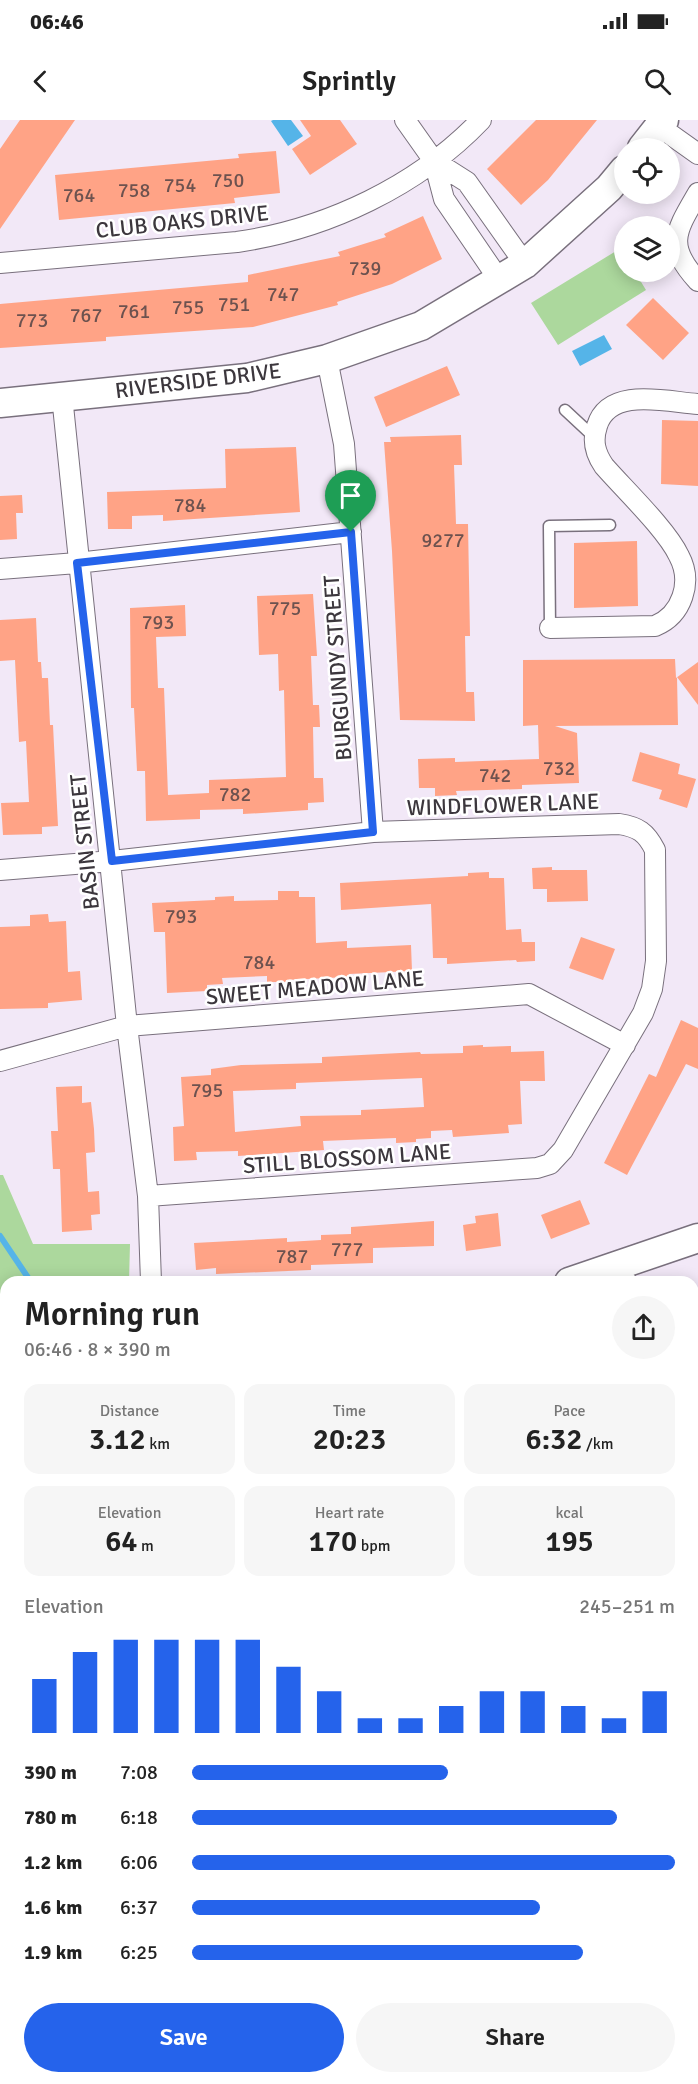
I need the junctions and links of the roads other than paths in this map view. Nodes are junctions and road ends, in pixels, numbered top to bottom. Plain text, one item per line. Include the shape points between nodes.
1 (405, 120) edge
2 (481, 120) edge
3 (655, 132) edge
4 (698, 154) edge
5 (434, 161) junction
6 (614, 182) edge
7 (698, 193) edge
8 (0, 263) edge
9 (525, 264) junction
10 (500, 281) junction
11 (698, 281) edge
12 (327, 359) junction
13 (62, 396) junction
14 (0, 403) edge
15 (698, 404) edge
16 (565, 410) dead end
17 (594, 437) junction
18 (610, 525) dead end
19 (351, 532) junction
20 (77, 563) junction
21 (0, 569) edge
22 (550, 628) joint
23 (373, 832) junction
24 (112, 861) junction
25 (0, 870) edge
26 (127, 1026) junction
27 (625, 1045) junction
28 (0, 1061) edge
29 (550, 1164) joint
30 (148, 1196) junction
31 (698, 1238) edge
32 (151, 1276) edge
33 (619, 1276) edge

1 - 5 street
2 - 5 street, CLUB OAKS DRIVE
3 - 4 street
5 - 8 street, CLUB OAKS DRIVE via 369,200 267,238
5 - 9 street via 467,182
5 - 10 street via 444,199
6 - 9 street, RIVERSIDE DRIVE
7 - 11 street via 676,237 681,261
9 - 10 street, RIVERSIDE DRIVE
10 - 12 street, RIVERSIDE DRIVE via 421,326
12 - 13 street, RIVERSIDE DRIVE via 247,378
12 - 19 street, BURGUNDY STREET via 344,444
13 - 14 street, RIVERSIDE DRIVE
13 - 20 street, BASIN STREET
15 - 17 street via 630,400 617,403 606,410
16 - 17 lane
17 - 22 street via 604,466 680,557 682,601 671,617 655,626
18 - 22 lane via 549,526
19 - 20 street
19 - 23 street, BURGUNDY STREET
20 - 21 street
20 - 24 street, BASIN STREET
23 - 24 street, WINDFLOWER LANE
23 - 27 street, WINDFLOWER LANE via 618,824 636,827 648,836 657,866 656,961 652,989
24 - 25 street, WINDFLOWER LANE
24 - 26 street, BASIN STREET
26 - 27 street, SWEET MEADOW LANE via 529,994
26 - 28 street, SWEET MEADOW LANE
26 - 30 street, BASIN STREET
27 - 29 street, WINDFLOWER LANE via 563,1150
29 - 30 street, STILL BLOSSOM LANE
30 - 32 street, BASIN STREET
31 - 33 street

